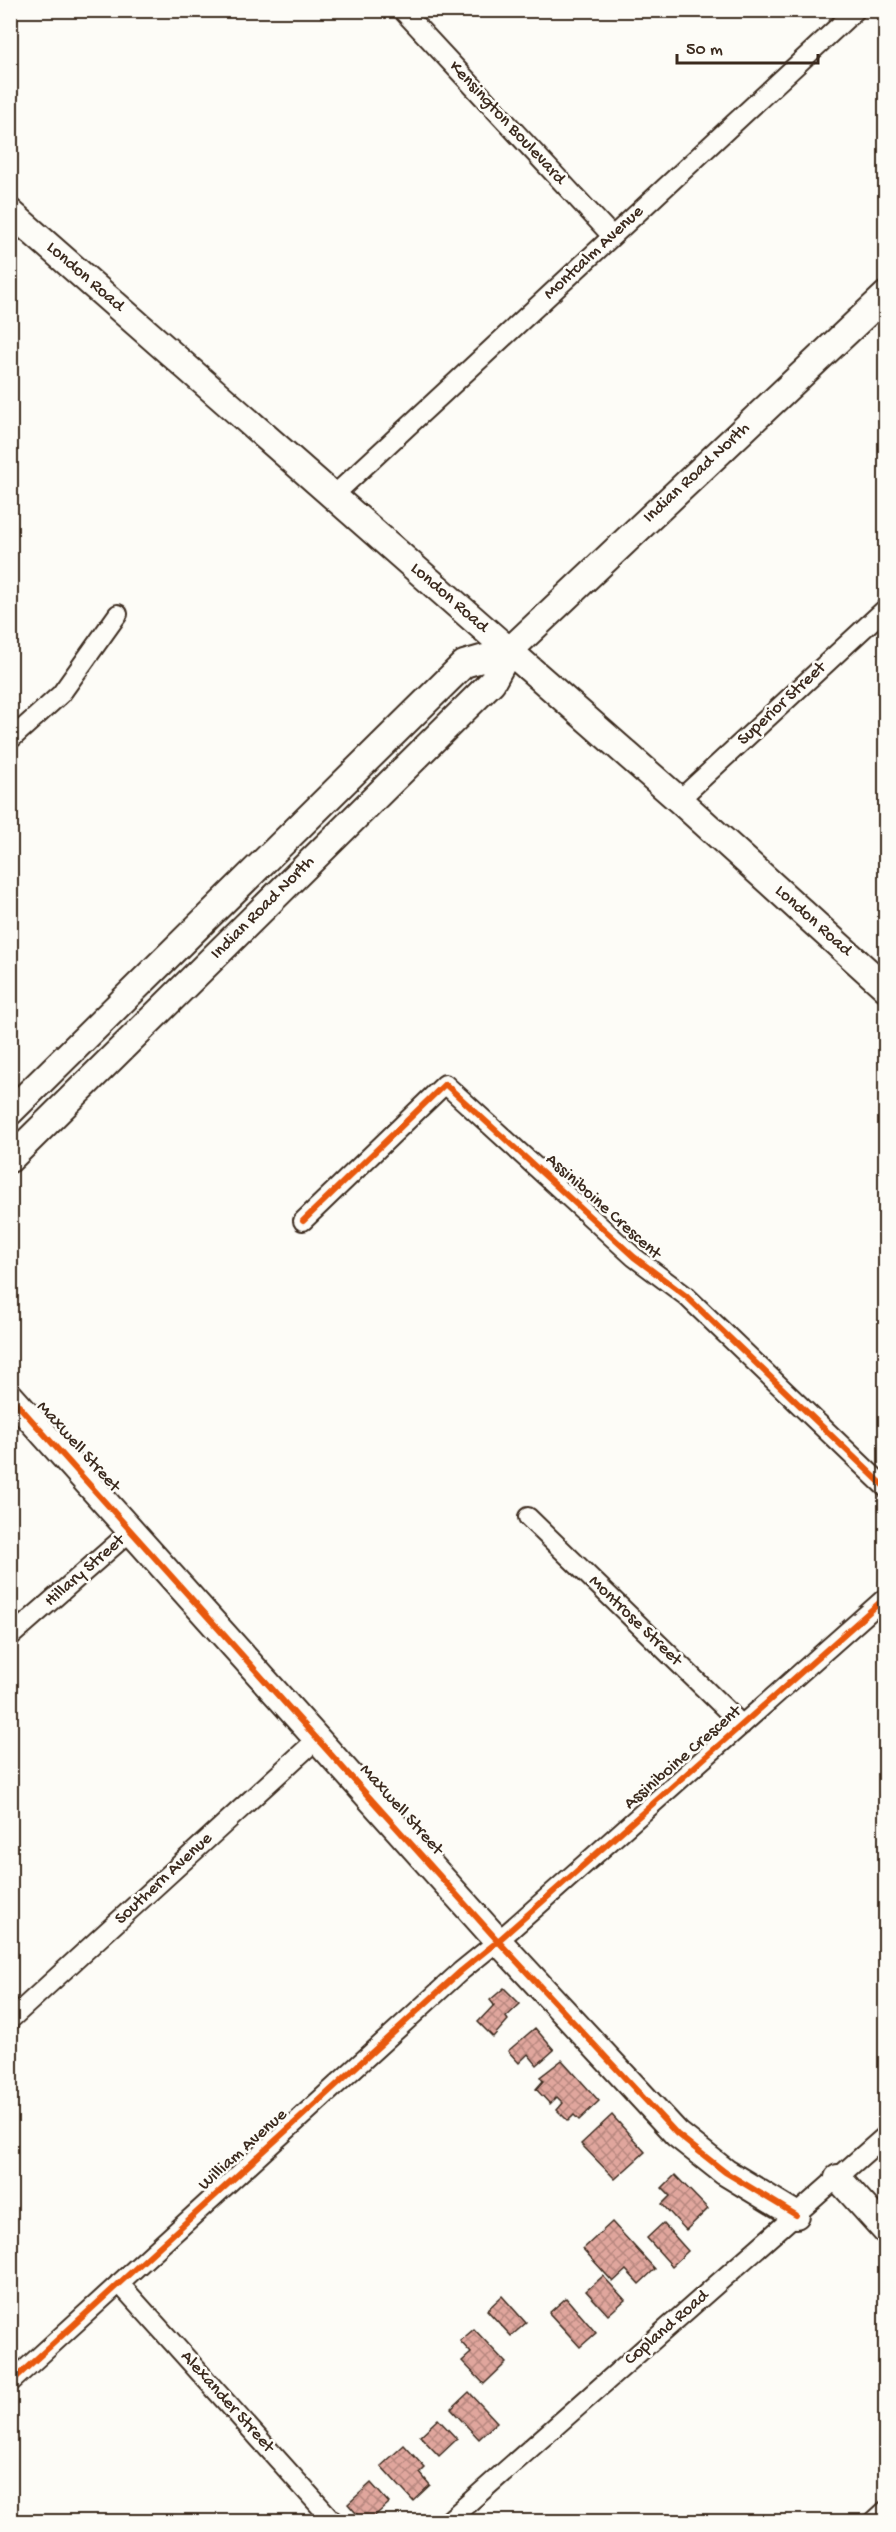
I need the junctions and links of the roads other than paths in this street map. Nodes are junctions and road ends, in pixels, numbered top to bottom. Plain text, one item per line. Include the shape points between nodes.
1 (856, 10) edge
2 (411, 13) edge
3 (10, 212) edge
4 (612, 236) junction
5 (885, 296) edge
6 (333, 496) junction
7 (885, 608) edge
8 (118, 614) dead end
9 (509, 651) junction
10 (10, 740) edge
11 (679, 800) junction
12 (885, 988) edge
13 (10, 1112) edge
14 (10, 1159) edge
15 (303, 1221) dead end
16 (10, 1396) edge
17 (885, 1488) edge
18 (528, 1517) dead end
19 (132, 1530) junction
20 (885, 1597) edge
21 (10, 1637) edge
22 (742, 1725) junction
23 (317, 1738) junction
24 (498, 1941) junction
25 (10, 2020) edge
26 (885, 2134) edge
27 (838, 2178) junction
28 (796, 2215) junction
29 (885, 2231) edge
30 (119, 2283) junction
31 (10, 2383) edge
32 (885, 2510) edge
33 (334, 2522) edge
34 (447, 2522) edge
35 (873, 2522) edge

1 - 4 street, Montcalm Avenue
2 - 4 street, Kensington Boulevard
3 - 6 main road, London Road
4 - 6 street, Montcalm Avenue
5 - 9 main road, Indian Road North
6 - 9 main road, London Road
7 - 11 street, Superior Street
8 - 10 street via 61,694
9 - 11 main road, London Road
9 - 13 main road, Indian Road North via 464,664
9 - 14 main road, Indian Road North via 492,682
11 - 12 main road, London Road
15 - 17 street, Assiniboine Crescent via 445,1084 634,1257 686,1296
16 - 19 main road, Maxwell Street
18 - 22 street, Montrose Street
19 - 21 street, Hillary Street
19 - 23 main road, Maxwell Street
20 - 22 street, Assiniboine Crescent
22 - 24 street, Assiniboine Crescent
23 - 24 main road, Maxwell Street
23 - 25 street, Southern Avenue
24 - 28 main road, Maxwell Street via 677,2134 725,2172
24 - 30 street, William Avenue
26 - 27 street, Copland Road
27 - 28 street, Copland Road
27 - 29 main road
28 - 34 street, Copland Road
30 - 31 street, William Avenue
30 - 33 street, Alexander Street
32 - 35 street

